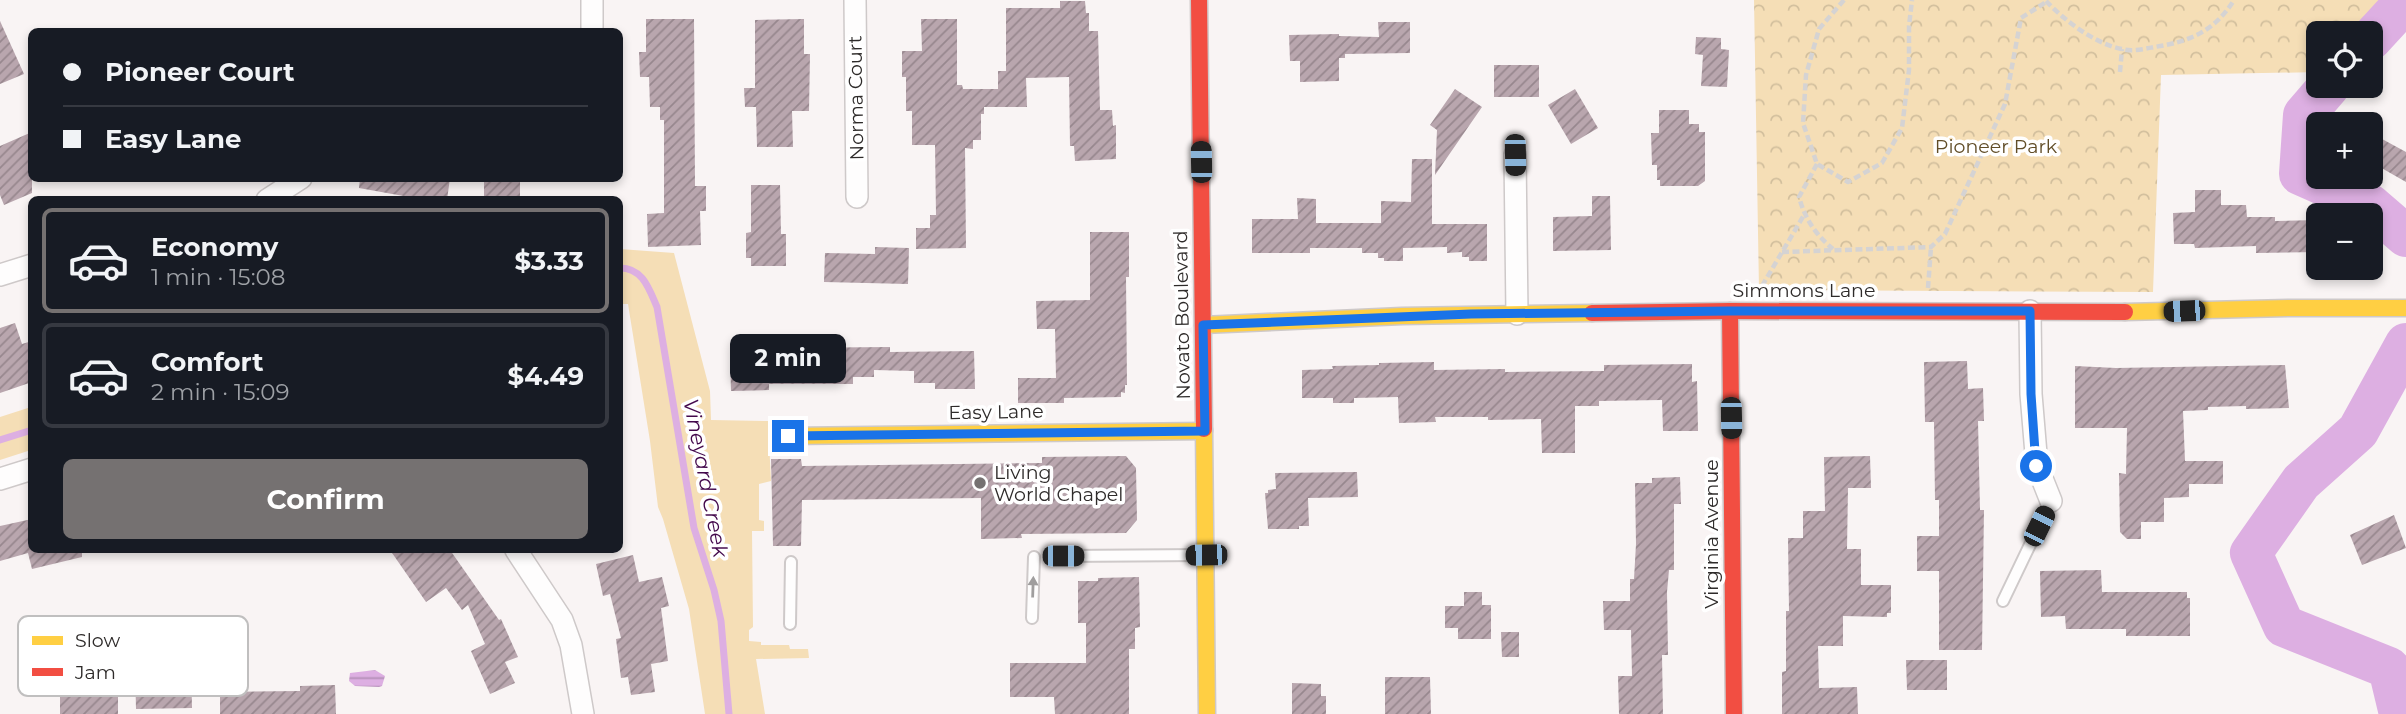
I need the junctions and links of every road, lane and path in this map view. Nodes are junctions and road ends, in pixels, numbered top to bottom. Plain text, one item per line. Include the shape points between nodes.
1 (592, 0) edge
2 (855, 0) edge
3 (1199, 0) edge
4 (1844, 0) edge
5 (1912, 0) edge
6 (2234, 0) edge
7 (2046, 1) edge
8 (592, 28) edge
9 (2122, 49) junction
10 (2120, 72) dead end
11 (1515, 155) dead end
12 (1817, 164) junction
13 (295, 182) edge
14 (273, 196) edge
15 (857, 197) dead end
16 (1804, 215) junction
17 (1931, 247) junction
18 (1834, 250) junction
19 (1782, 252) junction
20 (28, 266) edge
21 (0, 275) edge
22 (1762, 286) dead end
23 (2406, 308) edge
24 (1730, 311) junction
25 (1926, 311) junction
26 (2030, 311) junction
27 (1517, 314) junction
28 (1203, 325) junction
29 (1205, 431) junction
30 (788, 436) dead end
31 (28, 470) edge
32 (0, 479) edge
33 (2051, 501) joint
34 (518, 553) edge
35 (1206, 555) junction
36 (1063, 556) dead end
37 (1034, 557) dead end
38 (791, 562) dead end
39 (2003, 601) dead end
40 (1032, 618) dead end
41 (790, 624) dead end
42 (583, 714) edge
43 (1207, 714) edge
44 (1734, 714) edge

1 - 8 street
2 - 15 street, Norma Court
3 - 28 street, Novato Boulevard
4 - 12 path via 1819,29 1806,75 1803,124
5 - 12 path via 1902,128 1882,163 1848,182
6 - 9 path via 2208,31 2187,41
7 - 9 path via 2076,29
7 - 17 path via 2021,18 2005,104 1945,234
9 - 10 path
11 - 27 street
12 - 16 path via 1799,197
13 - 14 street
16 - 18 path
16 - 19 path
17 - 18 path
17 - 25 path
18 - 19 path
19 - 22 path
20 - 21 street
23 - 26 street, Simmons Lane
24 - 25 street, Simmons Lane
24 - 27 street, Simmons Lane
24 - 44 street, Virginia Avenue
25 - 26 street, Simmons Lane
26 - 33 street via 2036,466
27 - 28 street, Simmons Lane
28 - 29 street, Novato Boulevard
29 - 30 street, Easy Lane
29 - 35 street, Novato Boulevard
31 - 32 street
33 - 39 lane
34 - 42 street via 562,620
35 - 36 lane
35 - 43 street, Novato Boulevard
40 -> 37 lane
38 - 41 lane

